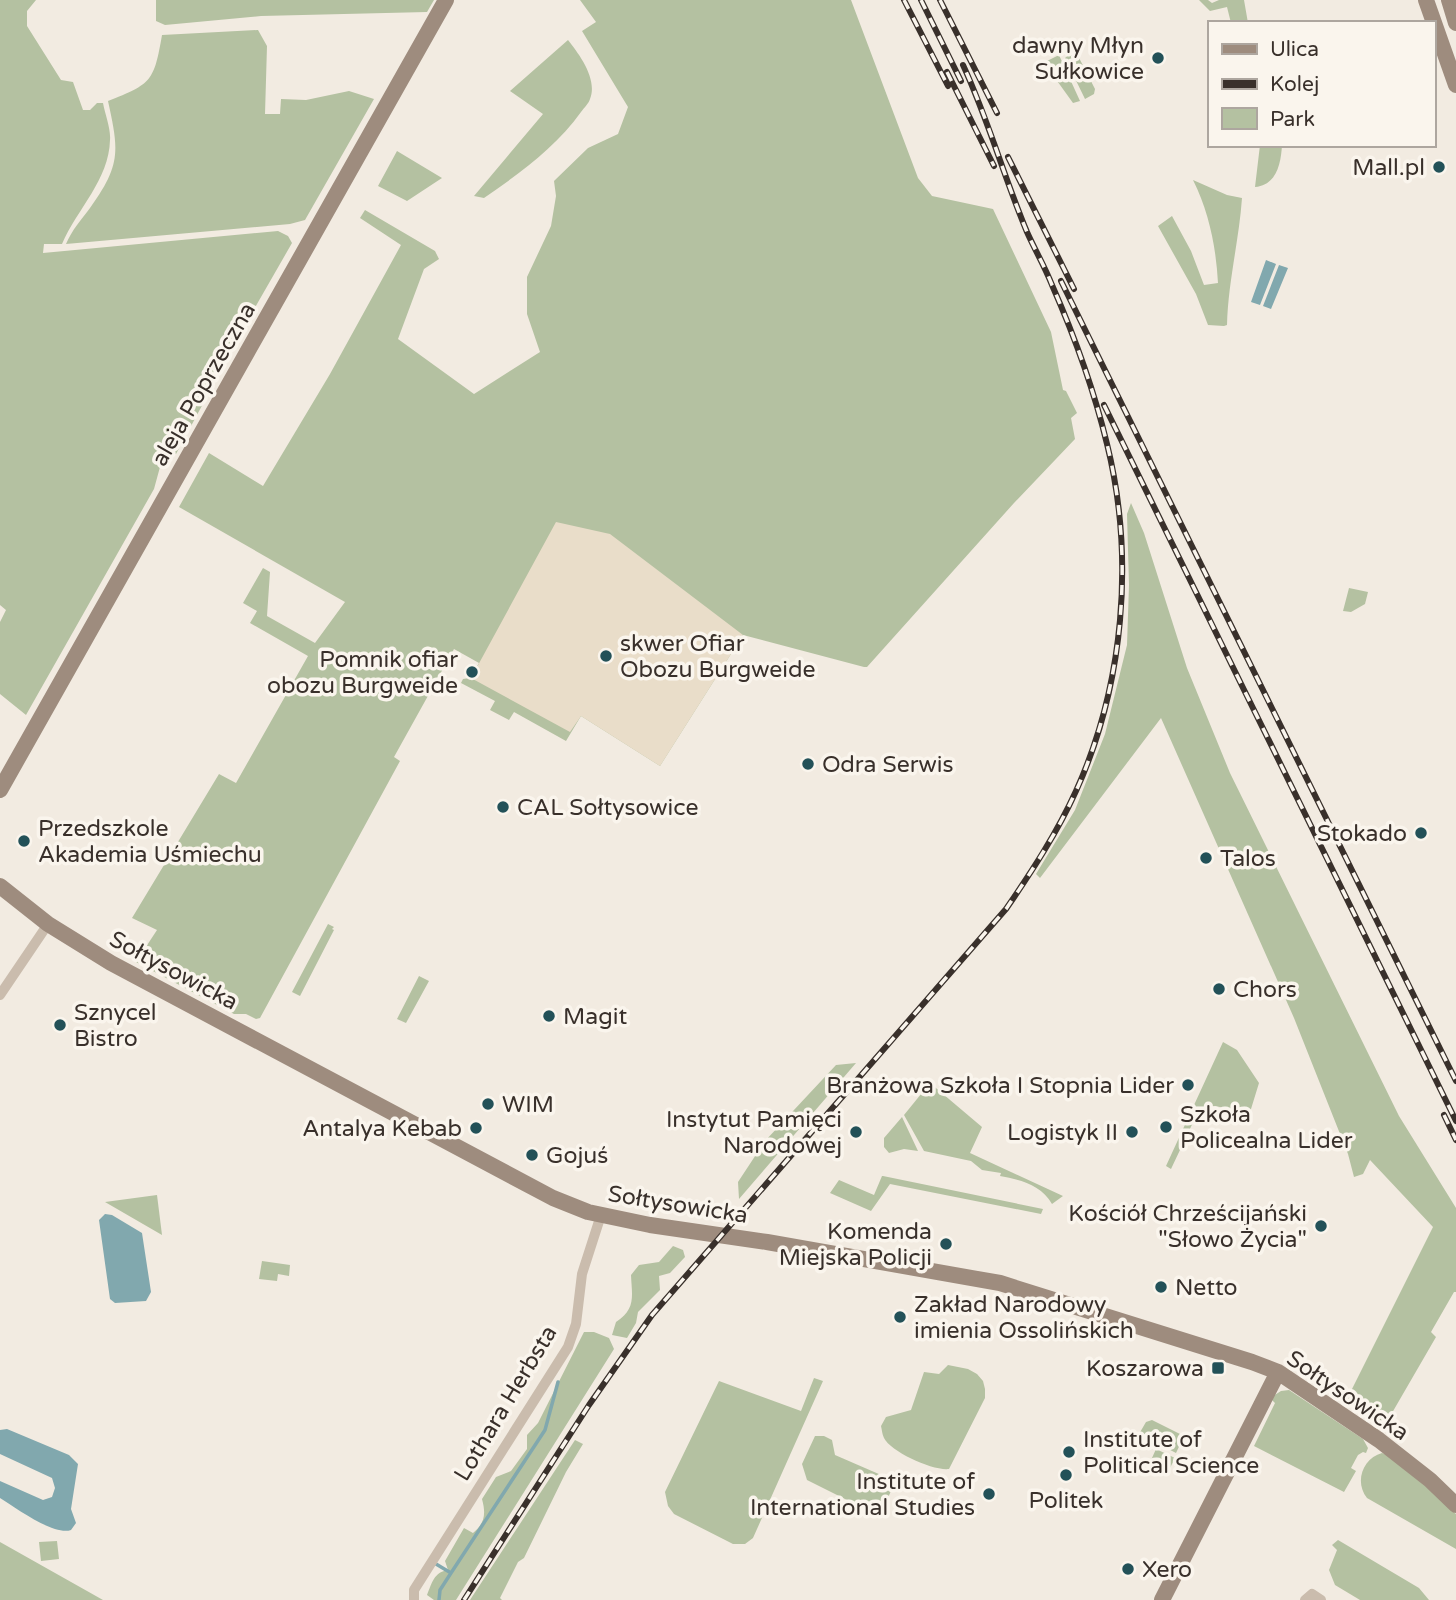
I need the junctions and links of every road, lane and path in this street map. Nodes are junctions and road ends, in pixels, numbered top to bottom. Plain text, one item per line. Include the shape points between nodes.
1 (446, 0) edge
2 (1426, 0) edge
3 (1449, 0) edge
4 (1433, 21) edge
5 (1456, 23) edge
6 (1435, 26) edge
7 (1456, 85) edge
8 (0, 790) edge
9 (0, 886) edge
10 (48, 924) junction
11 (0, 995) edge
12 (601, 1215) junction
13 (1278, 1372) junction
14 (1456, 1505) edge
15 (414, 1600) edge
16 (1162, 1600) edge
17 (1305, 1600) edge
18 (1321, 1600) edge

1 - 8 street, aleja Poprzeczna
2 - 4 street
3 - 5 street
6 - 7 street
9 - 10 street, Sołtysowicka
10 - 11 street
10 - 12 street, Sołtysowicka via 111,963 553,1198
12 - 13 street, Sołtysowicka via 1000,1283
12 - 15 street, Lothara Herbsta via 582,1274 576,1324 568,1347 445,1538 414,1590
13 - 14 street, Sołtysowicka via 1379,1440
13 - 16 street
17 - 18 street via 1312,1594

